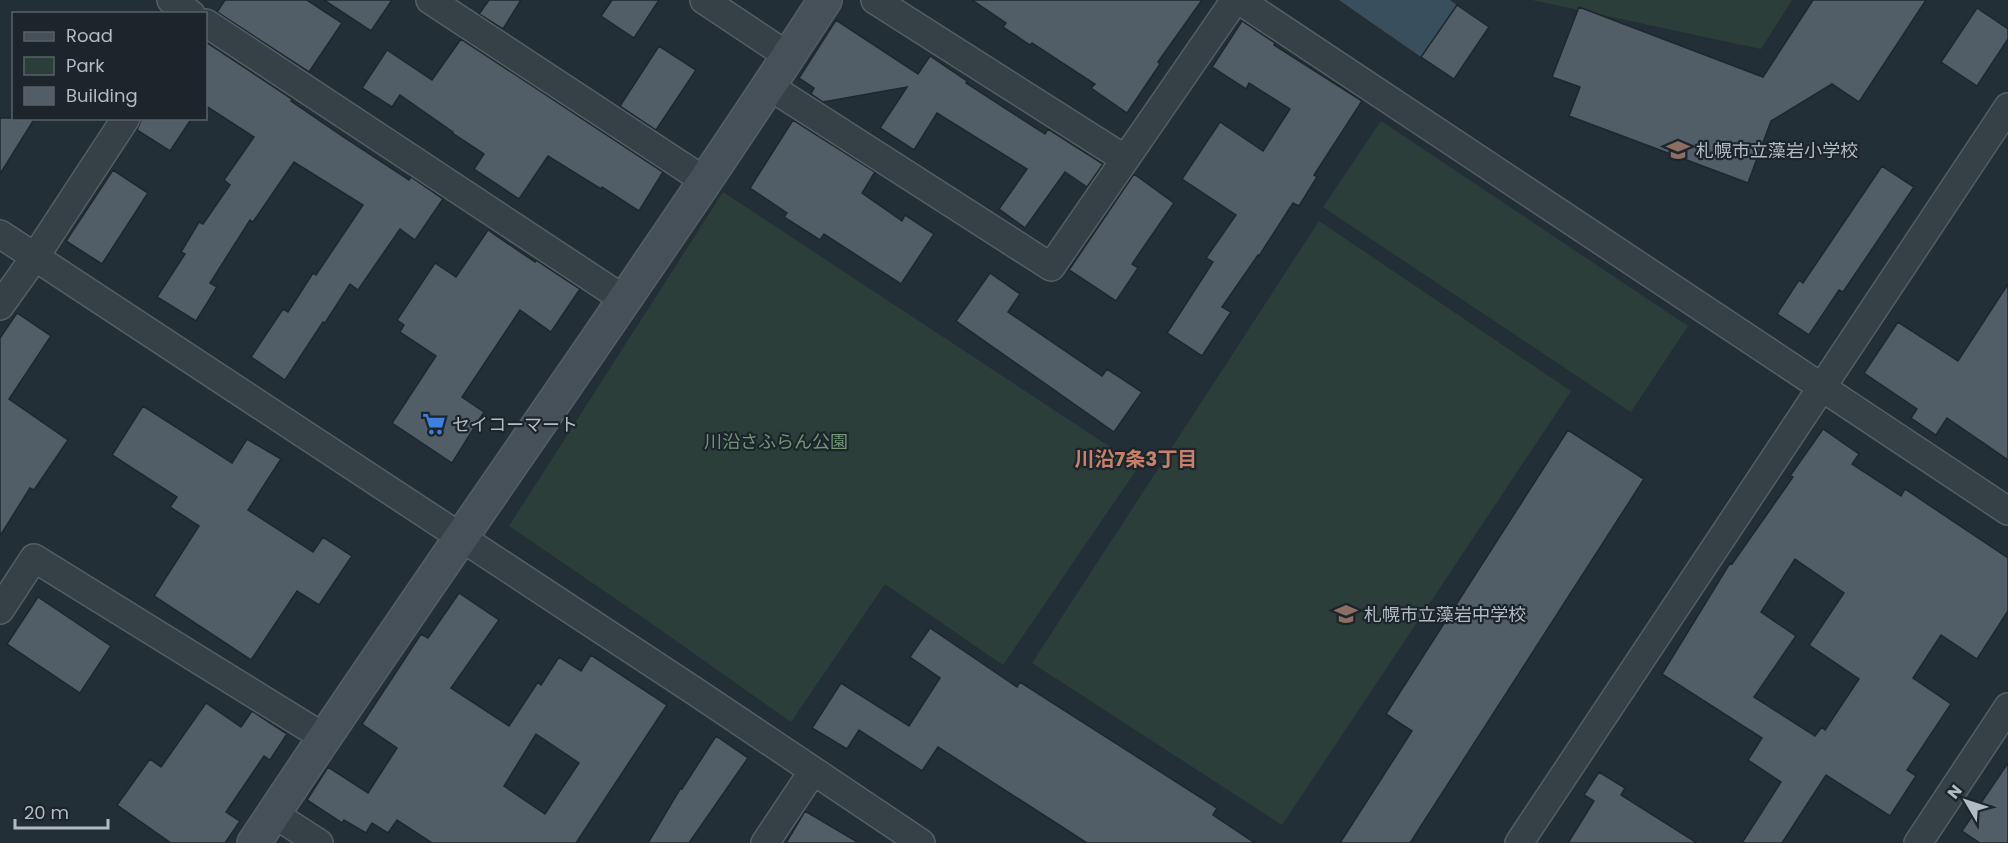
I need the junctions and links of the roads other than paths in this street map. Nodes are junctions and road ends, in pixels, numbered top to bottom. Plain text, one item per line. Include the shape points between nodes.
1 (171, 0) edge
2 (204, 0) edge
3 (430, 0) edge
4 (704, 0) edge
5 (825, 0) edge
6 (875, 0) edge
7 (1237, 0) edge
8 (190, 12) edge
9 (195, 12) edge
10 (207, 24) edge
11 (789, 56) junction
12 (769, 86) junction
13 (2008, 107) edge
14 (125, 120) edge
15 (1125, 159) junction
16 (705, 181) junction
17 (0, 234) edge
18 (35, 257) junction
19 (625, 300) junction
20 (0, 306) edge
21 (1822, 387) junction
22 (2008, 511) edge
23 (461, 539) junction
24 (0, 610) edge
25 (2008, 707) edge
26 (325, 738) junction
27 (813, 771) junction
28 (274, 814) junction
29 (1522, 842) edge
30 (254, 843) edge
31 (319, 843) edge
32 (765, 843) edge
33 (921, 843) edge
34 (1918, 843) edge

1 - 8 street
2 - 9 street
3 - 16 street
4 - 11 street
5 - 11 street
6 - 15 street
7 - 15 street
7 - 21 street
10 - 19 street
11 - 12 street
12 - 15 street via 1051,267
12 - 16 street
13 - 21 street
14 - 18 street
16 - 19 street
17 - 18 street
18 - 20 street
18 - 23 street
19 - 23 street
21 - 22 street
21 - 29 street
23 - 26 street
23 - 27 street
24 - 26 street via 33,558
25 - 34 street
26 - 28 street
27 - 32 street
27 - 33 street
28 - 30 street
28 - 31 street

